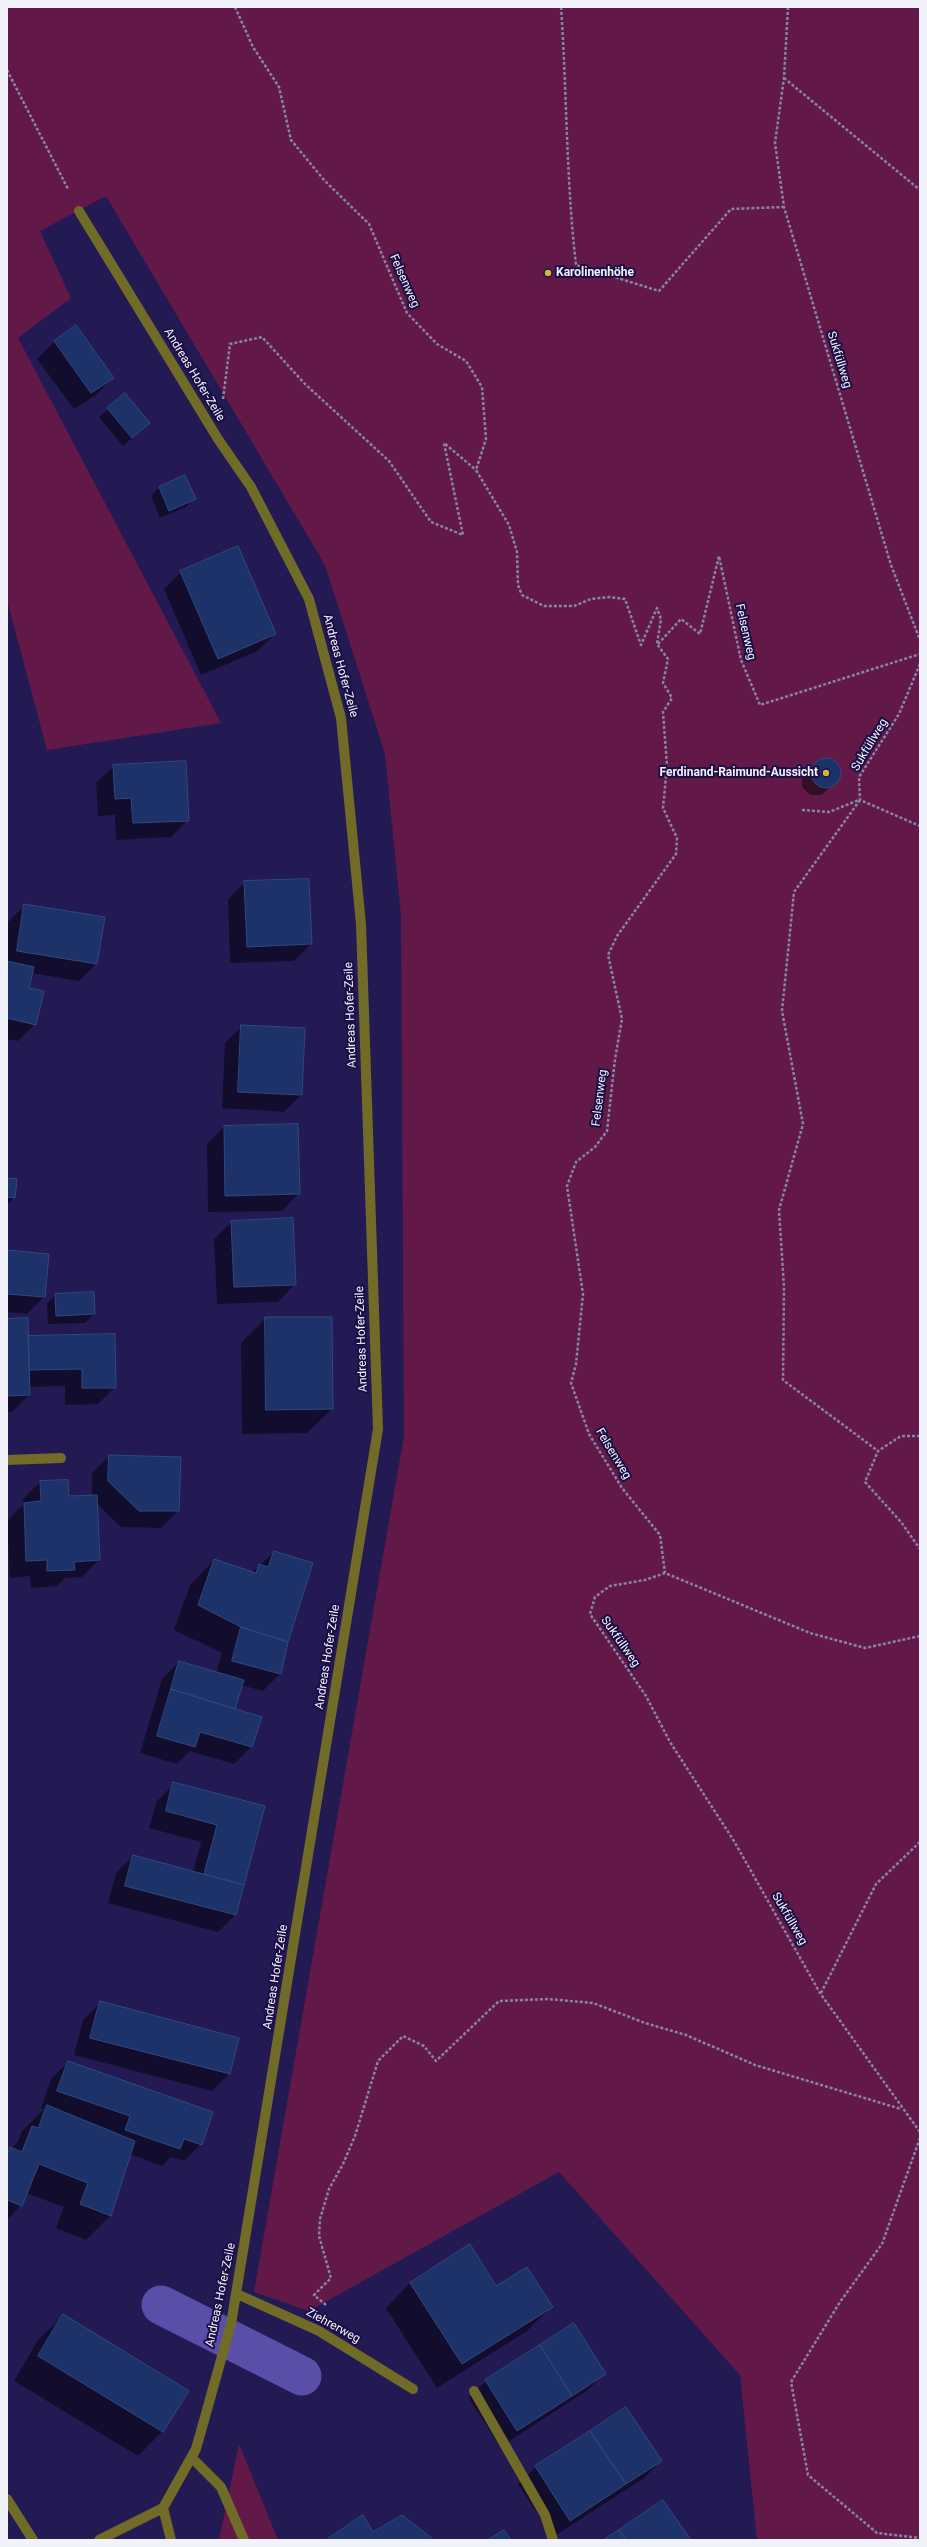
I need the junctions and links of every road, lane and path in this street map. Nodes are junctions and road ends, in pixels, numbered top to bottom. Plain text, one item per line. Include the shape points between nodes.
1 (235, 7) edge
2 (561, 7) edge
3 (788, 7) edge
4 (7, 70) edge
5 (784, 78) junction
6 (920, 190) edge
7 (784, 207) junction
8 (79, 211) joint
9 (218, 439) junction
10 (476, 470) junction
11 (920, 640) edge
12 (657, 644) junction
13 (920, 654) edge
14 (920, 664) edge
15 (860, 800) junction
16 (802, 810) dead end
17 (920, 826) edge
18 (920, 1436) edge
19 (878, 1451) junction
20 (61, 1458) dead end
21 (7, 1460) edge
22 (920, 1549) edge
23 (665, 1573) junction
24 (920, 1636) edge
25 (920, 1842) edge
26 (820, 1993) junction
27 (902, 2109) junction
28 (920, 2132) edge
29 (920, 2138) edge
30 (237, 2294) junction
31 (329, 2308) dead end
32 (413, 2389) dead end
33 (474, 2391) dead end
34 (192, 2458) junction
35 (7, 2499) edge
36 (163, 2508) junction
37 (920, 2538) edge
38 (33, 2540) edge
39 (99, 2540) edge
40 (171, 2540) edge
41 (244, 2540) edge
42 (554, 2540) edge

1 - 10 path, Felsenweg via 253,47 279,87 291,140 324,180 369,224 407,313 437,344 466,361 482,387 486,439
2 - 7 path via 567,92 569,205 576,265 659,291 731,208
3 - 5 path, Sukfüllweg
4 - 8 path
5 - 6 path
5 - 7 path, Sukfüllweg via 776,143
7 - 11 path, Sukfüllweg via 891,565
8 - 9 street, Andreas Hofer-Zeile
9 - 10 path via 230,344 262,337 305,384 389,461 431,522 464,535 444,443
9 - 30 street, Andreas Hofer-Zeile via 251,487 309,599 341,718 361,924 378,1429
10 - 12 path via 509,525 517,552 518,585 522,595 544,606 574,606 591,599 609,597 625,599 640,645 657,608 661,619
12 - 13 path, Felsenweg via 681,619 700,634 719,556 741,660 760,705
12 - 23 path, Felsenweg via 668,659 663,683 672,698 663,712 667,766 663,808 677,838 676,854 617,936 608,955 622,1019 614,1059 607,1130 595,1146 576,1162 568,1186 583,1294 576,1364 571,1383 589,1434 622,1488 660,1535
14 - 15 path, Sukfüllweg via 899,714 859,777
15 - 16 path via 829,812
15 - 17 path
15 - 19 path via 794,892 782,1011 803,1124 779,1210 784,1287 783,1380
18 - 19 path via 901,1436
19 - 22 path via 865,1482 901,1522
20 - 21 street
23 - 24 path via 810,1633 865,1648
23 - 26 path, Sukfüllweg via 645,1580 610,1586 595,1597 590,1614 646,1696 670,1742 734,1841
25 - 26 path via 876,1884
26 - 27 path
27 - 28 path
27 - 31 path via 755,2065 686,2035 594,2003 548,1999 499,2001 436,2061 424,2046 403,2036 378,2061 354,2136 329,2189 320,2218 319,2236 331,2278 314,2295
29 - 37 path via 882,2244 840,2302 791,2382 808,2475 877,2534
30 - 32 street, Ziehrerweg via 320,2331
30 - 34 street, Andreas Hofer-Zeile
33 - 42 street via 545,2515
34 - 36 street, Andreas Hofer-Zeile
34 - 41 street via 221,2487
35 - 38 street
36 - 39 street
36 - 40 street

